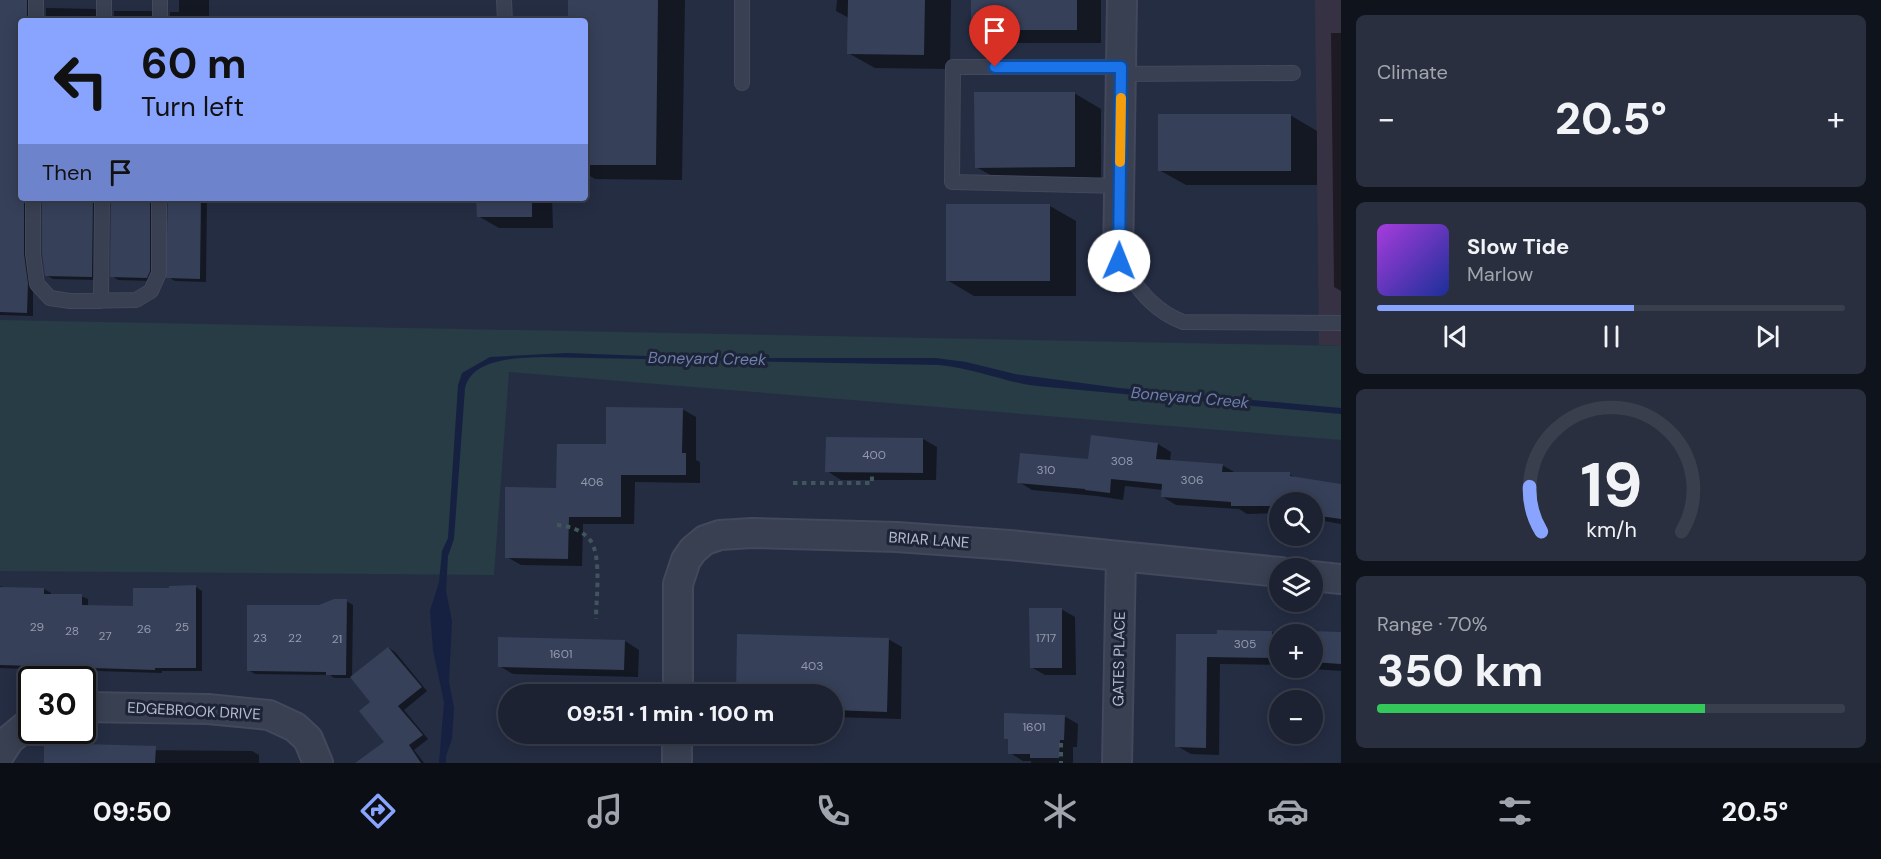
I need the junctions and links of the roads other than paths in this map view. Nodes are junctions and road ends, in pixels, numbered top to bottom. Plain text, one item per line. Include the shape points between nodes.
1 (36, 0) edge
2 (104, 0) edge
3 (160, 0) edge
4 (504, 0) edge
5 (742, 0) edge
6 (1122, 0) edge
7 (36, 18) edge
8 (104, 18) edge
9 (160, 18) edge
10 (505, 18) edge
11 (1121, 71) junction
12 (1293, 73) dead end
13 (742, 83) dead end
14 (1119, 186) junction
15 (33, 201) edge
16 (102, 201) edge
17 (159, 201) edge
18 (1119, 261) joint
19 (101, 301) junction
20 (1341, 323) edge
21 (1121, 556) junction
22 (1269, 572) edge
23 (1323, 577) edge
24 (1341, 579) edge
25 (678, 684) edge
26 (96, 707) edge
27 (18, 733) edge
28 (677, 744) edge
29 (0, 754) edge
30 (318, 763) edge
31 (677, 763) edge
32 (1117, 763) edge

1 - 7 lane
2 - 8 lane
3 - 9 lane
4 - 10 lane
5 - 13 lane
6 - 11 street
11 - 12 lane
11 - 14 street
11 - 14 lane via 953,67 952,182
14 - 18 street
15 - 19 lane via 37,284 50,298
16 - 19 lane
17 - 19 lane via 159,273 151,291 136,300
18 - 20 lane via 1144,296 1166,316 1183,321
21 - 22 street, BRIAR LANE
21 - 25 street, BRIAR LANE via 897,537 720,535 699,544 686,560 678,584
21 - 32 street, GATES PLACE
23 - 24 street
26 - 30 street, EDGEBROOK DRIVE via 208,709 269,715 308,739
27 - 29 street
28 - 31 street

